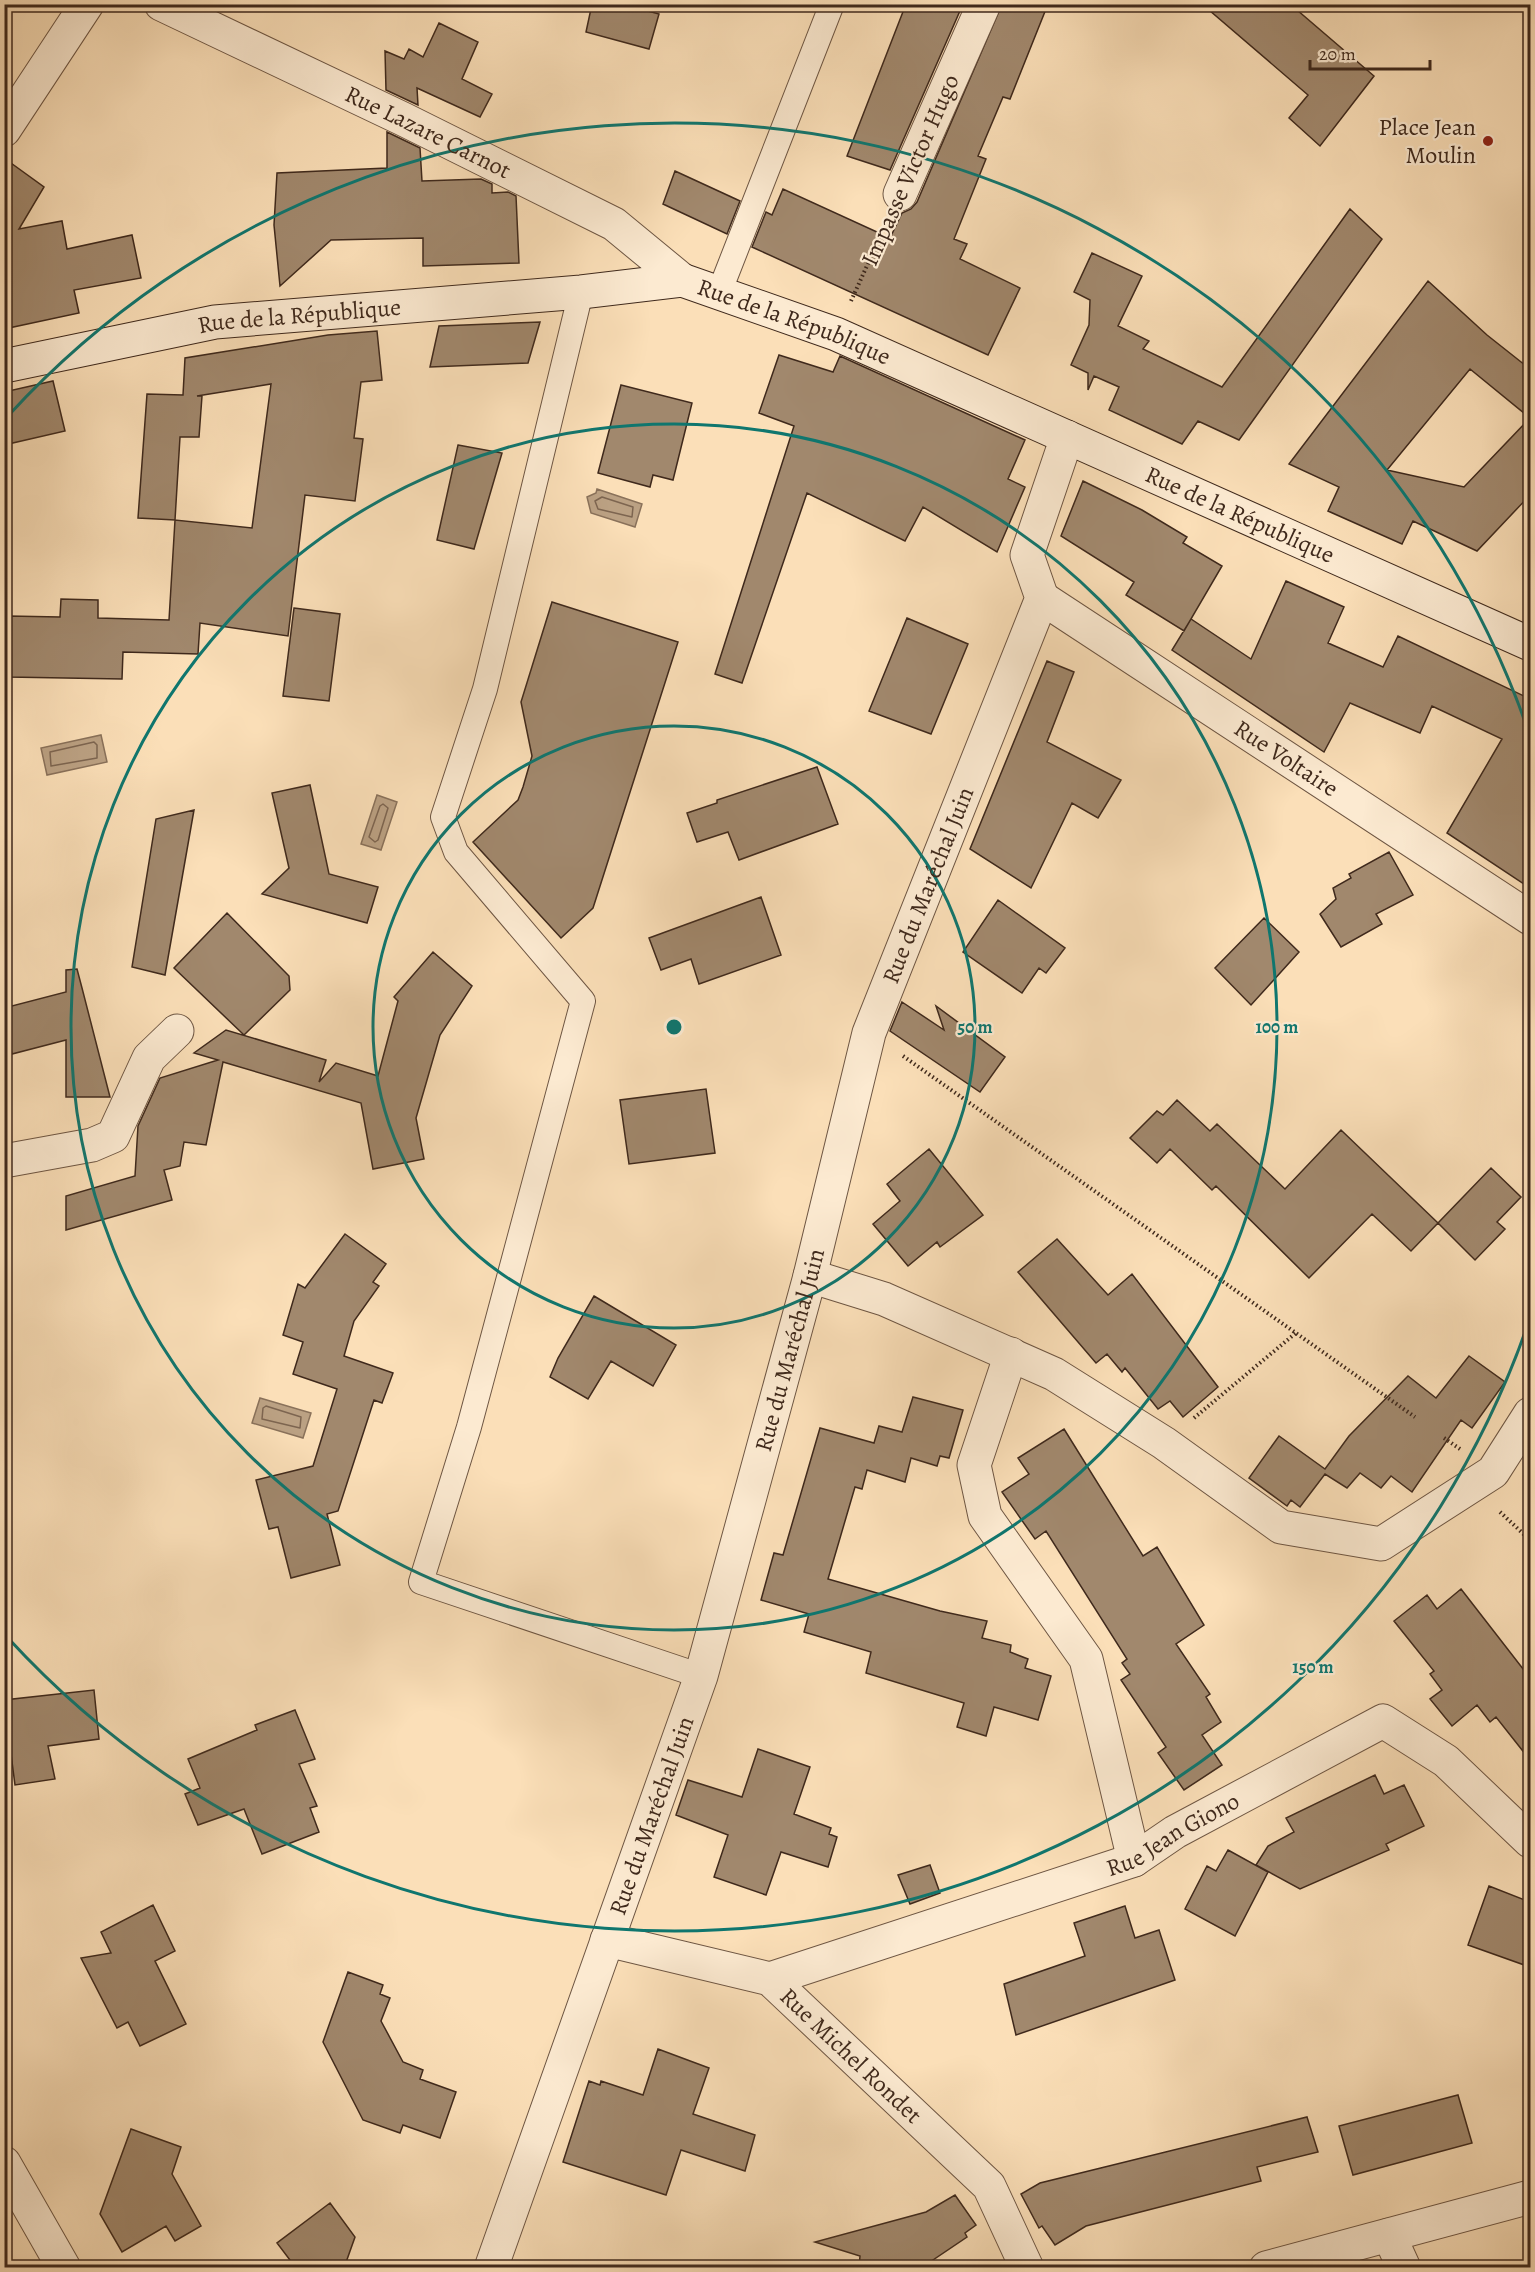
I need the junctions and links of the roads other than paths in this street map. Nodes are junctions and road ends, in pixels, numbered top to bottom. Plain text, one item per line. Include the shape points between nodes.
1 (87, 4) edge
2 (161, 4) edge
3 (832, 4) edge
4 (984, 4) edge
5 (4, 130) edge
6 (900, 194) road end
7 (682, 280) junction
8 (582, 292) junction
9 (719, 293) junction
10 (4, 366) edge
11 (1067, 437) junction
12 (1042, 598) junction
13 (1530, 644) edge
14 (1530, 918) edge
15 (177, 1031) dead end
16 (4, 1161) edge
17 (810, 1275) junction
18 (1011, 1354) junction
19 (1530, 1414) edge
20 (701, 1676) junction
21 (1530, 1841) edge
22 (1134, 1860) junction
23 (607, 1940) junction
24 (770, 1979) junction
25 (4, 2163) edge
26 (1530, 2197) edge
27 (1389, 2235) junction
28 (64, 2268) edge
29 (491, 2268) edge
30 (1027, 2268) edge
31 (1266, 2268) edge
32 (1404, 2268) edge

1 - 5 street
2 - 7 street, Rue Lazare Carnot via 614,224
3 - 9 lane
4 - 6 street, Impasse Victor Hugo
7 - 8 street, Rue de la République
7 - 9 street, Rue de la République
8 - 10 street, Rue de la République via 215,322
8 - 20 lane via 485,689 443,817 456,852 583,1001 470,1427 421,1582
9 - 11 street, Rue de la République via 836,334
11 - 12 street via 1027,555
11 - 13 street, Rue de la République
12 - 14 street, Rue Voltaire
12 - 17 street, Rue du Maréchal Juin via 869,1033
15 - 16 street via 149,1058 113,1136 92,1145
17 - 18 street via 884,1299
17 - 20 street, Rue du Maréchal Juin
18 - 19 street via 1053,1374 1164,1443 1281,1527 1381,1544 1493,1472
18 - 22 street via 974,1465 985,1516 1086,1659
20 - 23 street, Rue du Maréchal Juin
21 - 22 street, Rue Jean Giono via 1446,1761 1383,1721 1175,1832
22 - 24 street, Rue Jean Giono
23 - 24 street, Rue Michel Rondet
23 - 29 street, Rue du Maréchal Juin
24 - 30 street, Rue Michel Rondet via 988,2186
25 - 28 street
26 - 27 street
27 - 31 street
27 - 32 street

